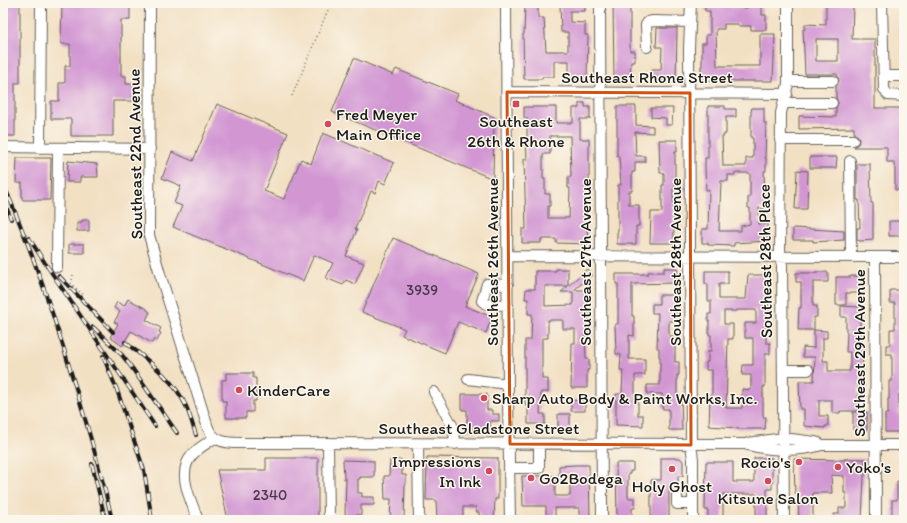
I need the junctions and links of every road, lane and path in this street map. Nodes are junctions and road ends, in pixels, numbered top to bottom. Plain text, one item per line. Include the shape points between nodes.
1 (41, 3) edge
2 (150, 3) edge
3 (331, 3) edge
4 (506, 3) edge
5 (600, 3) edge
6 (691, 3) edge
7 (788, 3) edge
8 (882, 3) edge
9 (690, 22) junction
10 (647, 47) dead end
11 (884, 76) junction
12 (904, 76) edge
13 (788, 81) junction
14 (833, 81) dead end
15 (507, 92) junction
16 (600, 92) junction
17 (690, 93) junction
18 (292, 96) dead end
19 (904, 96) edge
20 (785, 98) junction
21 (832, 103) dead end
22 (780, 140) junction
23 (853, 140) dead end
24 (3, 147) edge
25 (40, 148) junction
26 (58, 148) junction
27 (150, 149) junction
28 (850, 161) dead end
29 (508, 256) junction
30 (601, 257) junction
31 (691, 257) junction
32 (780, 257) junction
33 (851, 257) junction
34 (875, 257) junction
35 (904, 257) edge
36 (57, 267) dead end
37 (73, 276) dead end
38 (508, 285) junction
39 (84, 295) dead end
40 (508, 305) junction
41 (783, 370) junction
42 (808, 370) dead end
43 (468, 379) dead end
44 (508, 384) junction
45 (434, 392) dead end
46 (215, 438) junction
47 (783, 438) junction
48 (328, 443) junction
49 (418, 444) junction
50 (455, 444) junction
51 (510, 444) junction
52 (539, 444) junction
53 (601, 444) junction
54 (744, 444) junction
55 (691, 445) junction
56 (822, 445) junction
57 (875, 445) junction
58 (904, 445) edge
59 (783, 450) junction
60 (510, 468) junction
61 (677, 494) dead end
62 (693, 504) junction
63 (198, 520) edge
64 (329, 520) edge
65 (419, 520) edge
66 (510, 520) edge
67 (602, 520) edge
68 (693, 520) edge
69 (784, 520) edge
70 (876, 520) edge

1 - 25 street
2 - 27 street, Southeast 22nd Avenue
3 - 18 path
4 - 15 street, Southeast 26th Avenue
5 - 16 street, Southeast 27th Avenue
6 - 9 street, Southeast 28th Avenue
7 - 13 street, Southeast 28th Place
8 - 11 street
9 - 10 street via 648,22
9 - 17 street, Southeast 28th Avenue
11 - 12 street
11 - 19 street via 885,93 891,96
13 - 14 street
13 - 20 street, Southeast 28th Place
15 - 16 street, Southeast Rhone Street
15 - 29 street, Southeast 26th Avenue
16 - 17 street, Southeast Rhone Street
16 - 30 street, Southeast 27th Avenue
17 - 20 street, Southeast Rhone Street
17 - 31 street, Southeast 28th Avenue
20 - 21 street, Southeast Rhone Street
20 - 22 street, Southeast 28th Place via 781,113
22 - 23 street
22 - 32 street, Southeast 28th Place
24 - 25 street
25 - 26 street
26 - 27 street
26 - 36 street
27 - 46 street, Southeast 22nd Avenue via 151,243 208,428
28 - 33 street
29 - 30 street
29 - 38 street, Southeast 26th Avenue
30 - 31 street
30 - 53 street, Southeast 27th Avenue
31 - 32 street
31 - 55 street, Southeast 28th Avenue
32 - 33 street
32 - 41 street, Southeast 28th Place
33 - 34 street
34 - 35 street
34 - 57 street, Southeast 29th Avenue
37 - 39 path via 71,284
38 - 40 street, Southeast 26th Avenue
38 - 40 street via 487,284 482,301 486,304
40 - 44 street, Southeast 26th Avenue
41 - 42 street
41 - 47 street, Southeast 28th Place
43 - 44 street
44 - 51 street, Southeast 26th Avenue
45 - 50 street via 454,429
46 - 48 street, Southeast Gladstone Street via 240,443
46 - 63 street via 192,455 186,464 185,482
47 - 54 street, Southeast Gladstone Street
47 - 56 street, Southeast Gladstone Street
47 - 59 street, Southeast 28th Place
48 - 49 street, Southeast Gladstone Street
48 - 64 street
49 - 50 street, Southeast Gladstone Street
49 - 65 street
50 - 51 street, Southeast Gladstone Street
51 - 52 street, Southeast Gladstone Street
51 - 60 street, Southeast 26th Avenue
52 - 53 street, Southeast Gladstone Street
52 - 60 street via 539,468
53 - 55 street, Southeast Gladstone Street
53 - 67 street, Southeast 27th Avenue
54 - 55 street, Southeast Gladstone Street
54 - 59 street, Southeast Gladstone Street
55 - 62 street, Southeast 28th Avenue
56 - 57 street, Southeast Gladstone Street
56 - 59 street, Southeast Gladstone Street
57 - 58 street, Southeast Gladstone Street
57 - 70 street, Southeast 29th Avenue
59 - 69 street, Southeast 28th Place
60 - 66 street, Southeast 26th Avenue
61 - 62 street via 677,504
62 - 68 street, Southeast 28th Avenue

